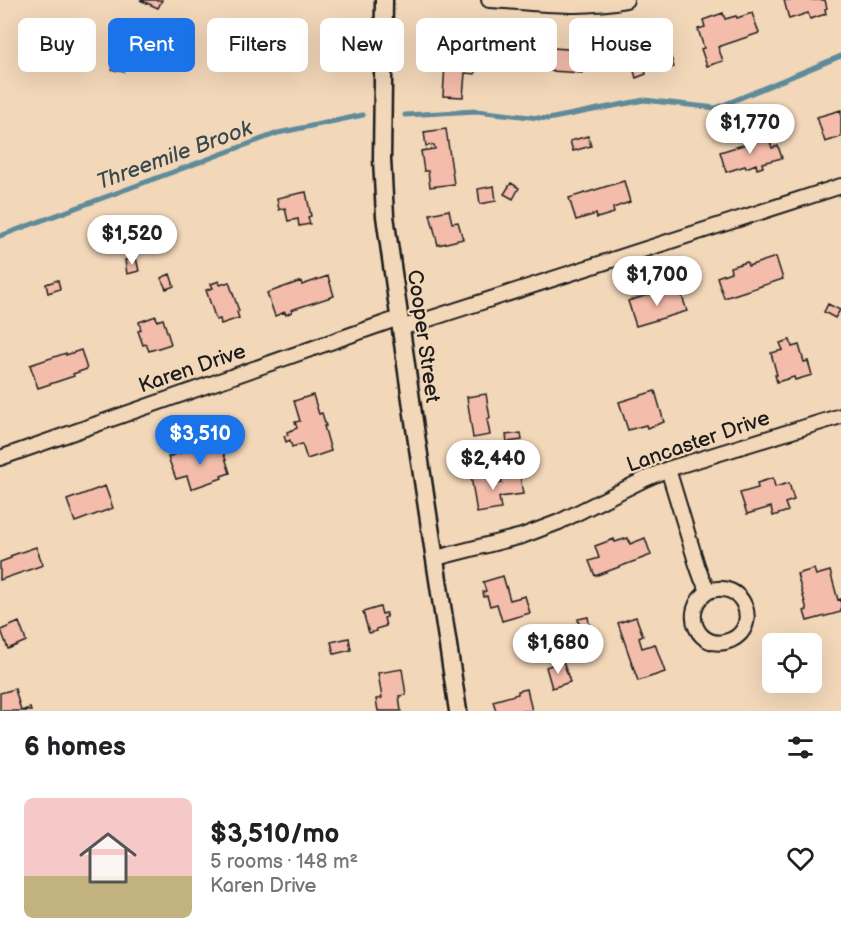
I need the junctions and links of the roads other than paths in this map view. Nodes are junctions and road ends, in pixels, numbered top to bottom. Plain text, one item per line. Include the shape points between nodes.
1 (384, 0) edge
2 (489, 0) edge
3 (626, 0) edge
4 (841, 186) edge
5 (400, 323) junction
6 (841, 416) edge
7 (0, 458) edge
8 (668, 469) junction
9 (436, 558) junction
10 (708, 591) junction
11 (458, 711) edge

1 - 5 street, Cooper Street via 383,179
2 - 3 street via 579,4
4 - 5 street, Karen Drive
5 - 7 street, Karen Drive
5 - 9 street, Cooper Street
6 - 8 street, Lancaster Drive
8 - 9 street, Lancaster Drive via 559,522 522,536
8 - 10 street
9 - 11 street, Cooper Street
10 - 10 street via 728,589 743,602 746,621 735,638 713,641 696,628 694,607

